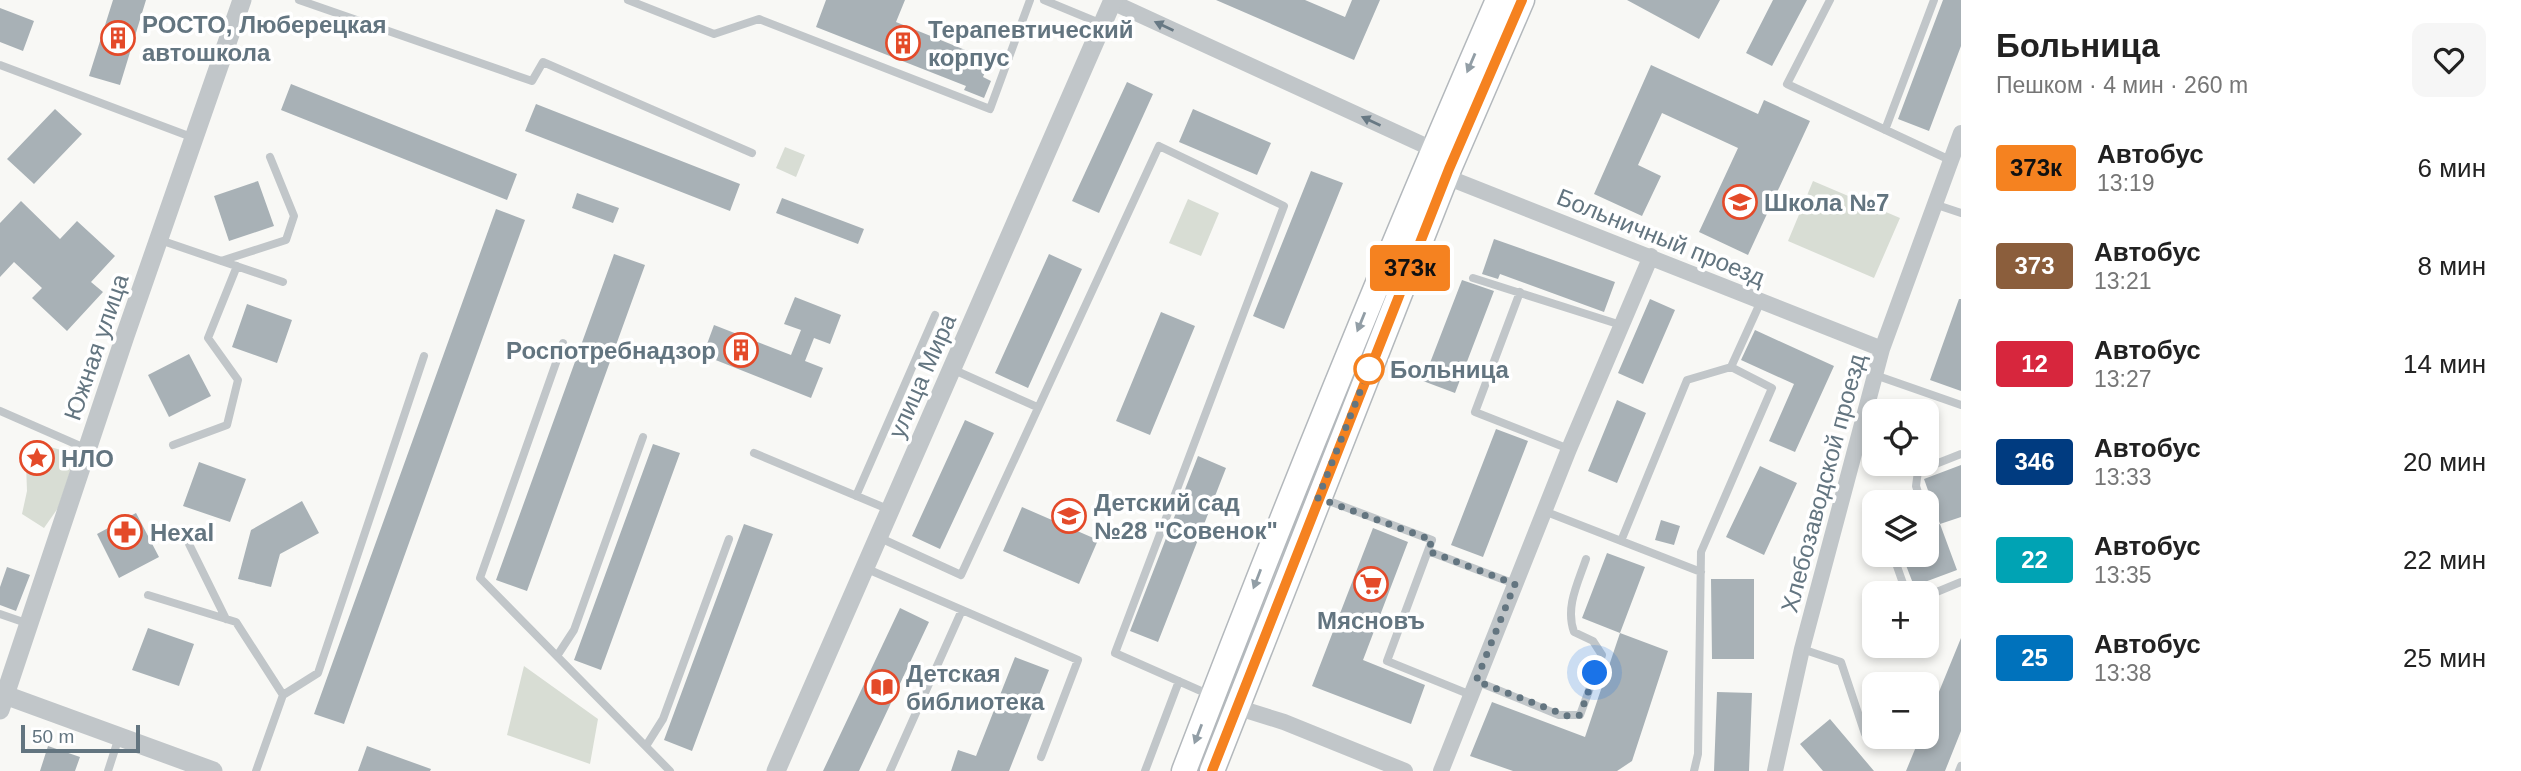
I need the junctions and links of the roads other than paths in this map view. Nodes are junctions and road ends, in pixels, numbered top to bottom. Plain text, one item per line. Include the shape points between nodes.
1 (242, 0) edge
2 (299, 0) edge
3 (628, 0) edge
4 (1030, 0) edge
5 (1044, 0) edge
6 (1498, 0) edge
7 (1522, 0) edge
8 (1830, 0) edge
9 (1934, 0) edge
10 (1112, 1) edge
11 (1102, 23) junction
12 (0, 65) edge
13 (1885, 130) junction
14 (1961, 132) edge
15 (196, 139) junction
16 (752, 153) dead end
17 (270, 157) dead end
18 (1950, 160) junction
19 (1439, 163) junction
20 (1934, 204) junction
21 (1961, 213) edge
22 (160, 240) junction
23 (1651, 256) junction
24 (221, 261) junction
25 (237, 266) junction
26 (1473, 278) dead end
27 (283, 282) dead end
28 (1520, 292) junction
29 (1761, 301) junction
30 (935, 315) dead end
31 (1621, 325) junction
32 (562, 343) dead end
33 (1882, 349) junction
34 (424, 356) dead end
35 (1731, 367) junction
36 (952, 369) junction
37 (1875, 375) junction
38 (1961, 405) edge
39 (1037, 407) junction
40 (0, 411) edge
41 (643, 437) dead end
42 (173, 445) dead end
43 (87, 449) junction
44 (1569, 449) junction
45 (754, 453) dead end
46 (1961, 454) edge
47 (1918, 490) edge
48 (856, 496) junction
49 (1318, 498) junction
50 (890, 510) junction
51 (1544, 511) junction
52 (878, 537) junction
53 (729, 539) dead end
54 (1621, 541) junction
55 (190, 544) dead end
56 (1428, 551) junction
57 (1586, 559) dead end
58 (865, 568) junction
59 (1701, 572) junction
60 (1961, 582) edge
61 (1515, 584) junction
62 (1939, 591) edge
63 (148, 595) dead end
64 (962, 610) junction
65 (0, 614) edge
66 (226, 619) junction
67 (29, 624) junction
68 (1802, 649) junction
69 (557, 656) junction
70 (1179, 681) junction
71 (1474, 688) junction
72 (283, 695) junction
73 (1213, 696) junction
74 (3, 703) edge
75 (1236, 707) junction
76 (1862, 725) edge
77 (120, 737) junction
78 (646, 746) junction
79 (1041, 757) dead end
80 (1961, 766) edge
81 (108, 771) edge
82 (213, 771) edge
83 (256, 771) edge
84 (670, 771) edge
85 (776, 771) edge
86 (890, 771) edge
87 (1144, 771) edge
88 (1184, 771) edge
89 (1212, 771) edge
90 (1405, 771) edge
91 (1441, 771) edge
92 (1694, 771) edge
93 (1775, 771) edge
94 (1959, 771) edge

1 - 15 street, Южная улица
2 - 16 lane via 532,81 543,62
3 - 4 lane via 714,33 759,19 990,109
5 - 11 lane
6 -> 19 main road
7 - 19 main road
8 - 13 lane via 1787,85
9 - 13 lane
10 - 11 street, улица Мира
19 -> 10 street, Больничный проезд
11 - 36 street, улица Мира
12 - 15 lane
13 - 18 lane
14 - 18 street, Хлебозаводской проезд
15 - 22 street, Южная улица
17 - 24 lane via 294,216 286,240
18 - 20 street, Хлебозаводской проезд
19 - 23 street, Больничный проезд
19 - 49 main road
19 -> 73 main road via 1283,512
20 - 21 lane
20 - 33 street, Хлебозаводской проезд
22 - 24 lane
22 - 43 street, Южная улица
23 - 29 street, Больничный проезд
23 - 31 street
24 - 25 lane
25 - 27 lane
25 - 42 lane via 208,338 238,380 227,425
26 - 28 lane
28 - 31 lane
28 - 44 lane via 1475,412
29 - 33 street, Больничный проезд
29 - 35 lane
30 - 48 lane
31 - 44 street
32 - 69 lane via 480,578
33 - 37 street, Хлебозаводской проезд
34 - 72 lane via 318,673
35 - 54 lane via 1687,380
35 - 59 lane via 1772,387 1701,552
36 - 39 lane
36 - 50 street, улица Мира
37 - 38 lane
37 - 68 street, Хлебозаводской проезд
39 - 52 lane via 961,575
39 - 70 lane via 1159,146 1284,206 1115,653
40 - 43 lane
41 - 69 lane via 574,630
43 - 67 street, Южная улица
44 - 51 street
45 - 48 lane
46 - 47 lane via 1918,471
48 - 50 lane
49 - 56 lane via 1432,540
49 - 75 main road
50 - 52 street, улица Мира
51 - 54 lane
51 - 61 street
52 - 58 street, улица Мира
53 - 78 lane via 663,719
54 - 59 lane
55 - 66 lane
56 - 61 lane
56 - 71 lane via 1387,661
57 - 71 lane via 1569,611 1570,622 1574,632 1593,641 1602,655 1580,715 1559,715
58 - 64 lane
58 - 85 street, улица Мира
59 - 92 lane
60 - 62 lane
61 - 71 street
63 - 66 lane
64 - 79 lane via 1078,660
64 - 86 lane
65 - 67 lane
66 - 72 lane via 236,622
67 - 74 street, Южная улица
68 - 76 lane via 1841,662
68 - 93 street, Хлебозаводской проезд
69 - 78 lane
70 - 73 lane
70 - 87 lane
71 - 91 street
72 - 83 lane
73 -> 88 main road
74 - 77 street
75 - 89 main road
75 - 90 street
77 - 81 lane
77 - 82 street
78 - 84 lane
80 - 94 lane

